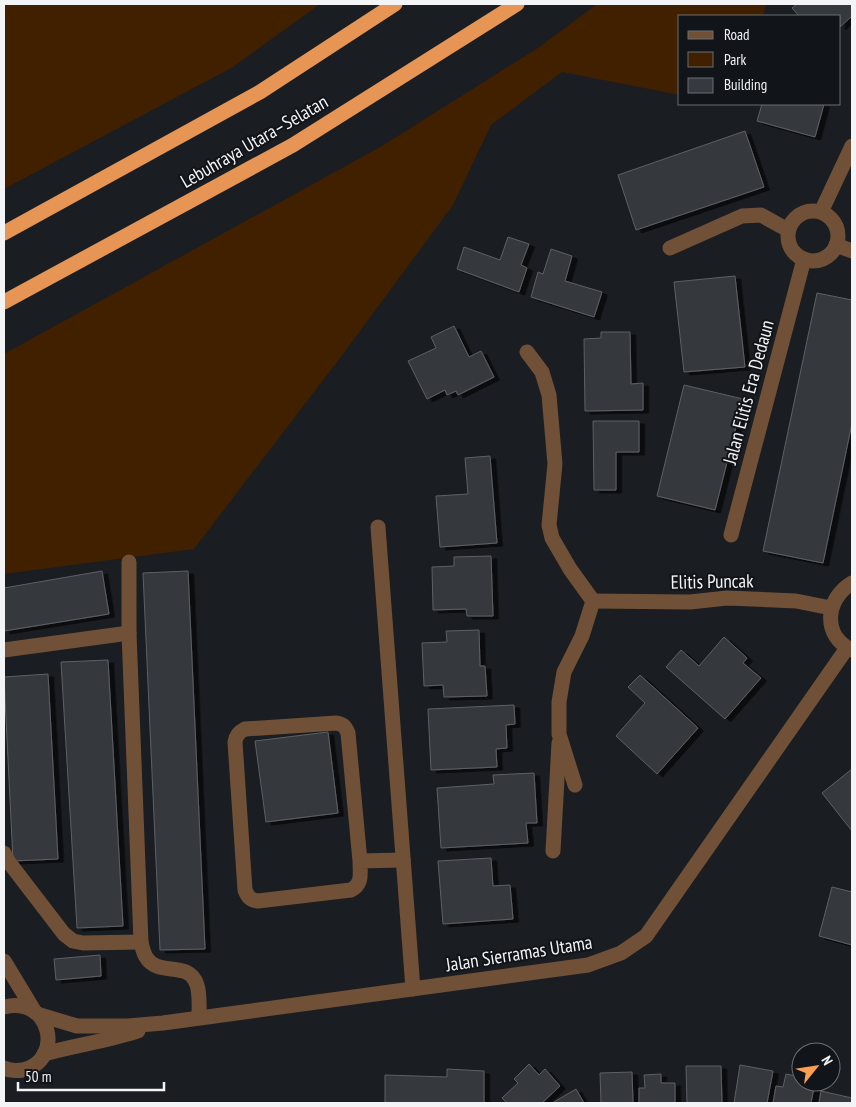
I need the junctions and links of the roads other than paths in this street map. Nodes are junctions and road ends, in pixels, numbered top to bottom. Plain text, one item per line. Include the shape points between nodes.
1 (396, 4) edge
2 (517, 4) edge
3 (852, 146) edge
4 (821, 212) junction
5 (788, 230) junction
6 (4, 232) edge
7 (836, 245) junction
8 (670, 248) dead end
9 (852, 251) edge
10 (804, 259) junction
11 (4, 302) edge
12 (527, 352) dead end
13 (378, 527) dead end
14 (731, 535) dead end
15 (129, 562) dead end
16 (852, 583) edge
17 (593, 601) junction
18 (831, 608) junction
19 (129, 633) junction
20 (850, 649) edge
21 (4, 650) edge
22 (559, 734) junction
23 (576, 785) dead end
24 (552, 851) dead end
25 (4, 853) edge
26 (403, 860) junction
27 (360, 861) junction
28 (141, 942) junction
29 (4, 961) edge
30 (413, 990) junction
31 (4, 1006) edge
32 (36, 1012) junction
33 (199, 1016) junction
34 (163, 1022) junction
35 (44, 1054) junction
36 (4, 1068) edge

1 - 6 highway via 260,92
2 - 11 highway, Lebuhraya Utara–Selatan via 293,145
3 - 4 street
4 - 5 street via 805,212 792,222
4 - 7 street via 829,216 838,229
5 - 8 street via 761,215 742,216
5 - 10 street via 793,250
7 - 9 street
7 - 10 street via 826,257
10 - 14 street, Jalan Elitis Era Dedaun
12 - 17 street via 542,372 549,395 555,464 549,525 552,538
13 - 26 street
15 - 19 street
16 - 18 street via 836,597
17 - 18 street, Elitis Puncak via 690,602 727,598 796,601
17 - 22 street via 582,636 564,672 559,702
18 - 20 street via 833,631
19 - 21 street
19 - 28 street
20 - 30 street, Jalan Sierramas Utama via 646,936 622,953 588,965
22 - 23 street
22 - 24 street
25 - 28 street via 64,934 73,941
26 - 27 street
26 - 30 street
27 - 27 street via 359,883 351,890 258,901 247,896 235,742 240,732 336,723 346,728
28 - 33 street via 152,965 192,975 198,986
29 - 32 street
30 - 33 street, Jalan Sierramas Utama
31 - 32 street, Jalan Sierramas Utama via 14,1004
32 - 34 street, Jalan Sierramas Utama via 77,1026
32 - 35 street via 48,1032
33 - 34 street, Jalan Sierramas Utama
34 - 35 street, Jalan Sierramas Utama via 120,1037
35 - 36 street via 29,1068

